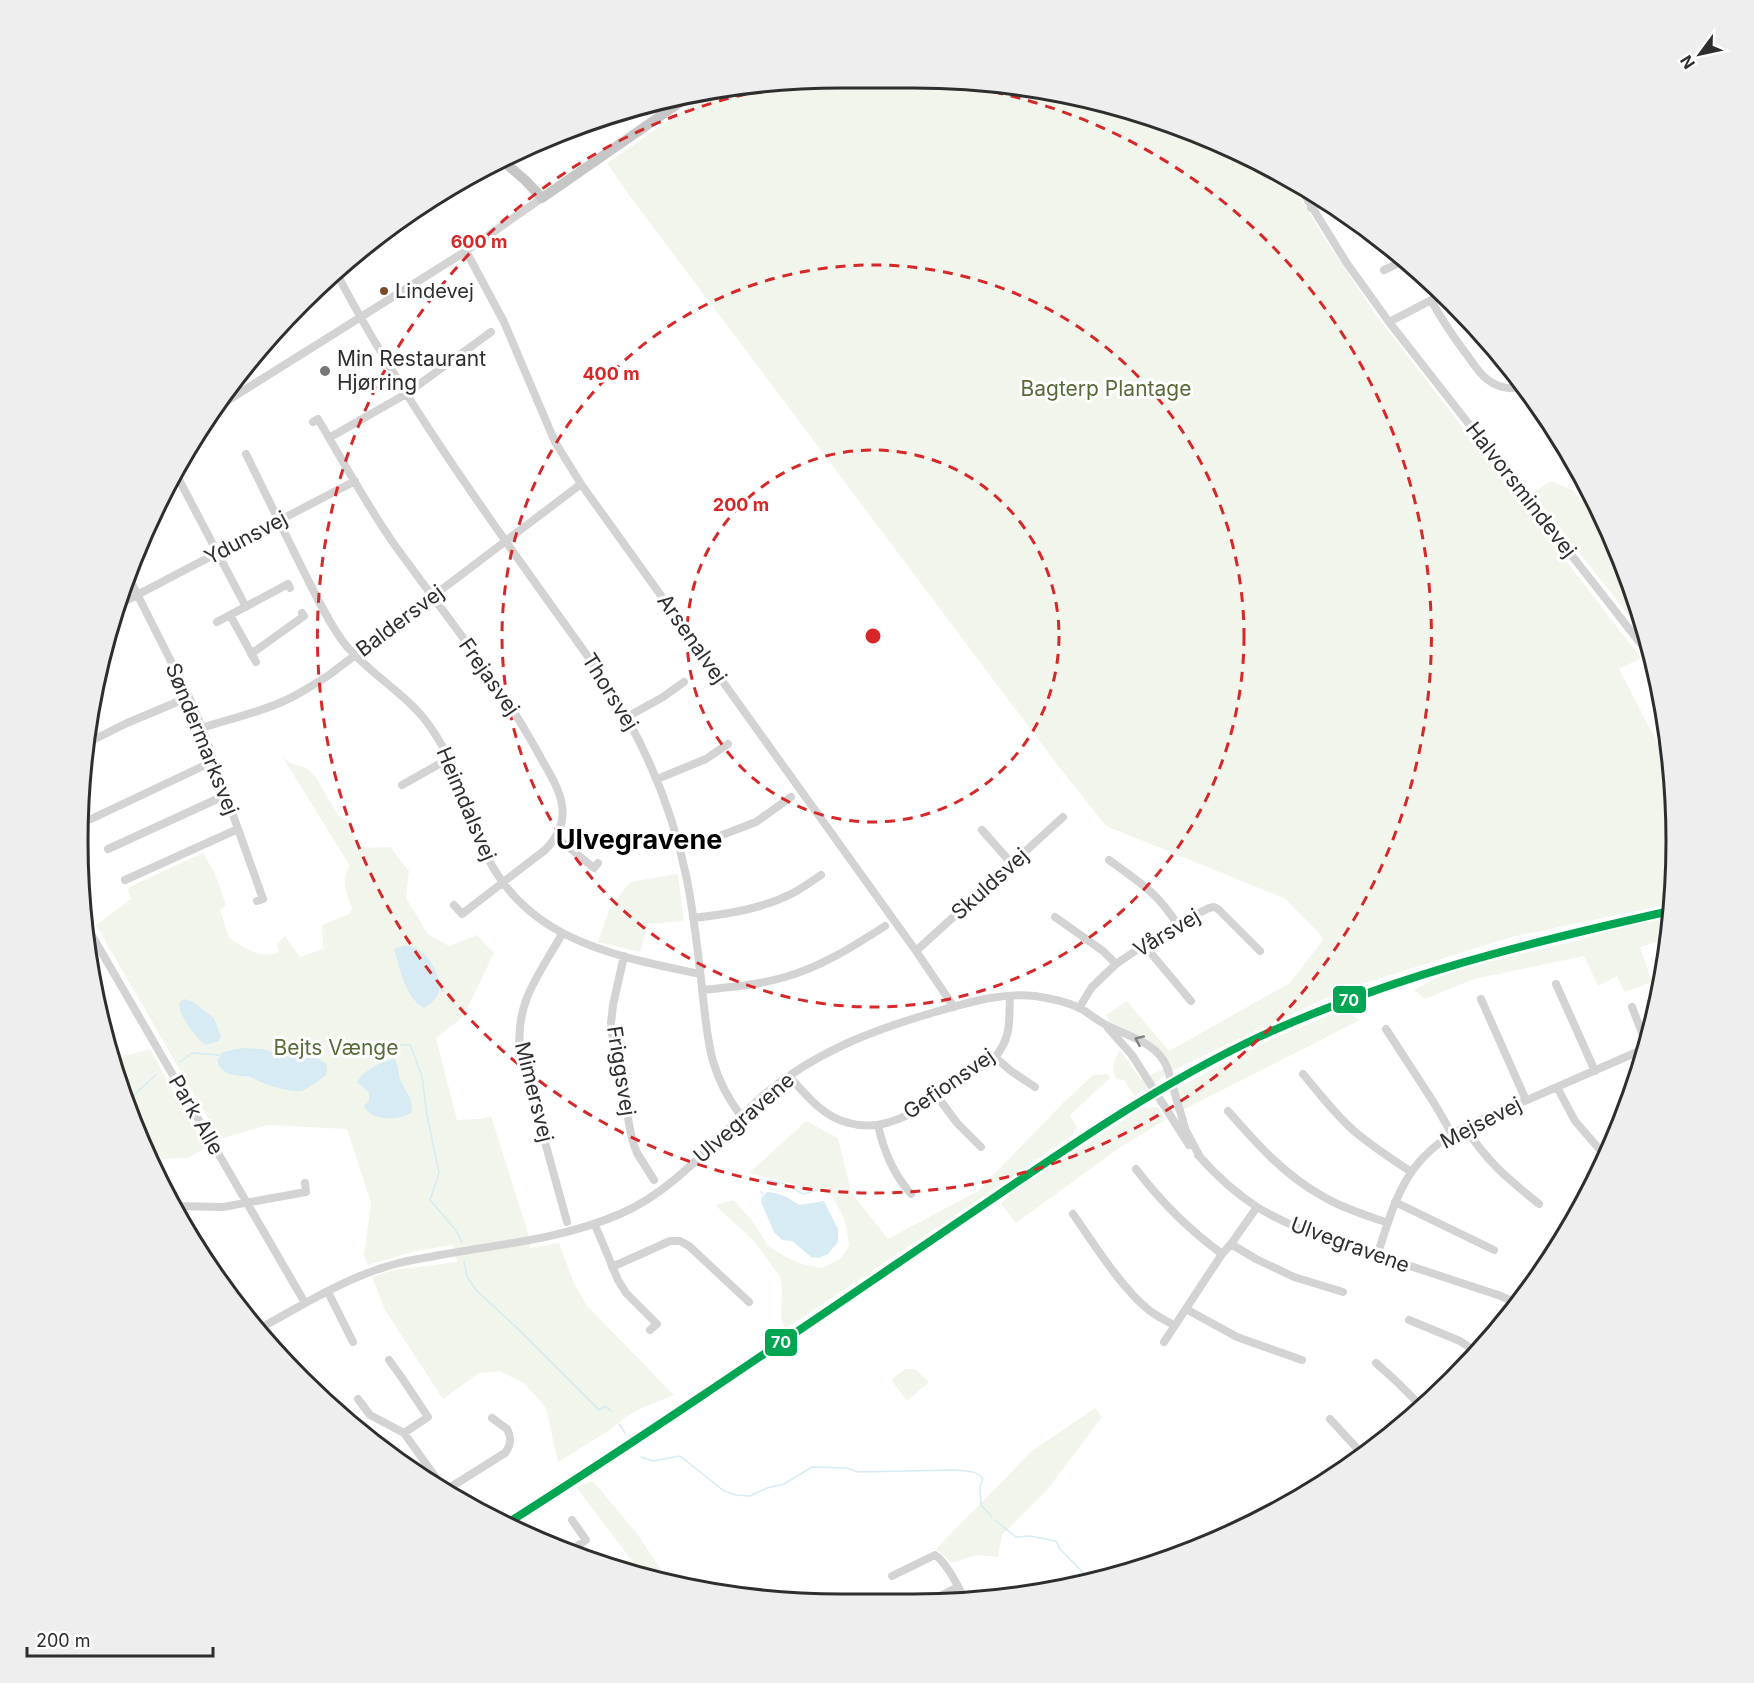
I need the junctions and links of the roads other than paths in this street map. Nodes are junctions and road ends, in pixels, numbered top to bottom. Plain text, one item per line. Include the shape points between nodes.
1 (671, 108) edge
2 (509, 166) edge
3 (542, 198) junction
4 (1306, 200) edge
5 (1315, 205) edge
6 (1311, 208) junction
7 (466, 252) junction
8 (1397, 265) edge
9 (1384, 270) dead end
10 (340, 280) edge
11 (1434, 299) edge
12 (1431, 300) junction
13 (360, 318) junction
14 (1389, 322) junction
15 (491, 332) dead end
16 (1513, 388) edge
17 (240, 393) joint
18 (406, 394) junction
19 (234, 397) edge
20 (313, 422) dead end
21 (329, 438) junction
22 (246, 454) dead end
23 (180, 481) edge
24 (355, 481) junction
25 (581, 484) junction
26 (279, 520) junction
27 (505, 542) junction
28 (217, 553) junction
29 (133, 586) edge
30 (290, 588) dead end
31 (137, 595) junction
32 (432, 596) junction
33 (128, 600) edge
34 (246, 607) junction
35 (302, 614) dead end
36 (230, 615) junction
37 (216, 622) dead end
38 (1638, 640) edge
39 (355, 655) junction
40 (684, 682) dead end
41 (189, 697) junction
42 (627, 717) junction
43 (202, 728) junction
44 (96, 738) edge
45 (728, 744) dead end
46 (450, 758) junction
47 (214, 761) junction
48 (657, 779) junction
49 (402, 785) dead end
50 (226, 795) junction
51 (791, 797) dead end
52 (1064, 817) dead end
53 (91, 819) dead end
54 (238, 829) junction
55 (982, 830) dead end
56 (556, 837) junction
57 (680, 847) junction
58 (108, 849) dead end
59 (1109, 860) dead end
60 (598, 863) dead end
61 (1012, 864) junction
62 (821, 875) dead end
63 (125, 880) dead end
64 (503, 883) junction
65 (257, 901) dead end
66 (454, 905) dead end
67 (1055, 917) dead end
68 (693, 918) junction
69 (1177, 924) junction
70 (885, 926) dead end
71 (562, 934) junction
72 (95, 941) edge
73 (1144, 945) junction
74 (916, 951) junction
75 (1260, 951) dead end
76 (624, 956) junction
77 (1116, 964) junction
78 (700, 974) junction
79 (1556, 984) dead end
80 (702, 990) junction
81 (1010, 996) junction
82 (1481, 999) dead end
83 (1191, 1001) dead end
84 (954, 1007) junction
85 (1632, 1007) dead end
86 (1079, 1008) junction
87 (1103, 1023) junction
88 (1386, 1029) dead end
89 (1640, 1035) edge
90 (1635, 1052) edge
91 (995, 1057) junction
92 (1595, 1071) junction
93 (1303, 1074) dead end
94 (789, 1076) junction
95 (1035, 1087) dead end
96 (1557, 1087) junction
97 (937, 1096) junction
98 (1526, 1100) junction
99 (1228, 1111) dead end
100 (741, 1116) junction
101 (878, 1125) junction
102 (1465, 1127) junction
103 (1452, 1134) junction
104 (981, 1147) dead end
105 (1599, 1149) edge
106 (1200, 1157) junction
107 (1136, 1169) dead end
108 (1411, 1172) junction
109 (654, 1180) dead end
110 (305, 1183) dead end
111 (911, 1194) dead end
112 (1395, 1202) junction
113 (246, 1203) junction
114 (1539, 1204) dead end
115 (183, 1207) edge
116 (1257, 1207) junction
117 (1073, 1214) dead end
118 (567, 1222) dead end
119 (1388, 1223) junction
120 (595, 1225) junction
121 (1231, 1244) junction
122 (1494, 1250) dead end
123 (1222, 1254) junction
124 (1377, 1256) junction
125 (612, 1267) junction
126 (328, 1292) junction
127 (1343, 1292) dead end
128 (1510, 1300) edge
129 (749, 1302) dead end
130 (305, 1303) junction
131 (1186, 1309) junction
132 (1409, 1320) dead end
133 (265, 1325) edge
134 (1174, 1326) junction
135 (650, 1330) dead end
136 (354, 1342) dead end
137 (1164, 1342) dead end
138 (1470, 1348) edge
139 (388, 1360) dead end
140 (1302, 1360) dead end
141 (1376, 1363) dead end
142 (358, 1399) dead end
143 (1416, 1401) edge
144 (492, 1418) dead end
145 (1330, 1419) dead end
146 (404, 1433) junction
147 (1357, 1449) edge
148 (434, 1475) edge
149 (452, 1486) edge
150 (572, 1520) dead end
151 (576, 1546) edge
152 (892, 1576) dead end
153 (958, 1587) junction
154 (945, 1593) edge
155 (961, 1593) edge

1 - 3 main road
2 - 3 main road
3 - 7 street
4 - 6 street, Halvorsmindevej
5 - 6 street
6 - 14 street, Halvorsmindevej
7 - 13 street
7 - 25 street, Arsenalvej via 504,322 555,442
8 - 9 street
10 - 13 street
11 - 12 street
12 - 14 street
12 - 16 street via 1487,380
13 - 17 street
13 - 18 street, Thorsvej
14 - 38 street, Halvorsmindevej
15 - 18 street
17 - 19 street
18 - 21 street
18 - 27 street, Thorsvej
20 - 21 street, Frejasvej via 318,419
21 - 24 street, Frejasvej
22 - 26 street, Heimdalsvej
23 - 28 street
24 - 26 street, Ydunsvej
24 - 32 street, Frejasvej
25 - 27 street, Baldersvej
25 - 74 street, Arsenalvej
26 - 28 street, Ydunsvej
26 - 39 street, Heimdalsvej via 321,606
27 - 32 street, Baldersvej
27 - 42 street, Thorsvej
28 - 31 street, Ydunsvej
28 - 34 street
29 - 31 street, Søndermarksvej
30 - 34 street via 288,584
31 - 33 street, Ydunsvej
31 - 41 street, Søndermarksvej
32 - 39 street, Baldersvej
32 - 56 street, Frejasvej via 525,728 550,775 562,806
34 - 36 street
35 - 36 street via 253,658
36 - 37 street
39 - 43 street, Baldersvej via 285,701
39 - 46 street, Heimdalsvej via 427,722
40 - 42 street
41 - 43 street, Søndermarksvej
41 - 44 street
42 - 48 street, Thorsvej
43 - 47 street, Søndermarksvej
45 - 48 street via 706,759
46 - 49 street
46 - 64 street, Heimdalsvej via 486,855
47 - 50 street, Søndermarksvej
47 - 53 street
48 - 57 street, Thorsvej
50 - 54 street, Søndermarksvej
50 - 58 street
51 - 57 street via 756,822
52 - 61 street, Skuldsvej
54 - 63 street
54 - 65 street, Søndermarksvej via 263,899
55 - 61 street
56 - 60 street via 594,868
56 - 64 street
57 - 68 street, Thorsvej
59 - 69 street via 1153,892
61 - 74 street, Skuldsvej
62 - 68 street via 795,892 752,909
64 - 66 street via 462,914
64 - 71 street, Heimdalsvej via 530,912
67 - 77 street
68 - 78 street, Thorsvej
69 - 73 street, Vårsvej
69 - 75 street, Vårsvej via 1214,907
70 - 80 street via 807,970 759,983
71 - 76 street, Heimdalsvej
71 - 118 street, Mimersvej via 526,998 519,1038
72 - 113 street, Park Alle
73 - 77 street, Vårsvej
73 - 83 street
74 - 84 street, Arsenalvej
76 - 78 street, Heimdalsvej
76 - 109 street, Friggsvej via 613,1005 612,1041 632,1139
77 - 86 street, Vårsvej via 1092,987
78 - 80 street, Thorsvej
79 - 92 street
80 - 100 street, Thorsvej via 711,1057 722,1088
81 - 84 street, Ulvegravene
81 - 86 street, Ulvegravene via 1037,996
81 - 91 street, Gefionsvej via 1007,1037
82 - 98 street
84 - 94 street, Ulvegravene via 865,1035
85 - 89 street
86 - 87 street, Ulvegravene
87 - 106 street, Ulvegravene via 1132,1055
106 -> 87 street, Ulvegravene via 1186,1131 1167,1066 1157,1051
88 - 103 street
90 - 92 street, Mejsevej
91 - 95 street
91 - 97 street, Gefionsvej
92 - 96 street, Mejsevej
93 - 108 street via 1353,1130
94 - 100 street, Ulvegravene
94 - 101 street, Gefionsvej via 810,1100 834,1118 863,1126
96 - 98 street, Mejsevej
96 - 105 street via 1575,1122
97 - 101 street, Gefionsvej via 905,1116
97 - 104 street
98 - 102 street, Mejsevej
99 - 119 street via 1266,1154 1300,1183 1324,1198
100 - 120 street, Ulvegravene via 658,1192
101 - 111 street via 893,1170
102 - 103 street, Mejsevej
102 - 114 street via 1493,1165
103 - 108 street, Mejsevej via 1432,1148
106 - 116 street, Ulvegravene via 1217,1176
107 - 123 street via 1182,1222
108 - 112 street, Mejsevej
110 - 113 street via 306,1192
112 - 119 street, Mejsevej
112 - 122 street
113 - 115 street
113 - 130 street, Park Alle
116 - 121 street
116 - 124 street, Ulvegravene via 1316,1236
117 - 134 street via 1136,1299
119 - 124 street, Mejsevej
120 - 125 street
120 - 126 street, Ulvegravene via 398,1263
121 - 123 street
121 - 127 street via 1294,1277
123 - 131 street
124 - 128 street, Ulvegravene
125 - 129 street via 670,1241 680,1241
125 - 135 street via 626,1293 657,1324
126 - 130 street, Ulvegravene
126 - 136 street
130 - 133 street, Ulvegravene
131 - 134 street
131 - 140 street via 1238,1337
132 - 138 street
134 - 137 street
139 - 146 street via 428,1417
141 - 143 street
142 - 146 street via 370,1415
144 - 149 street via 507,1429 509,1448
145 - 147 street
146 - 148 street
150 - 151 street via 586,1539
152 - 153 street via 935,1555
153 - 154 street
153 - 155 street

